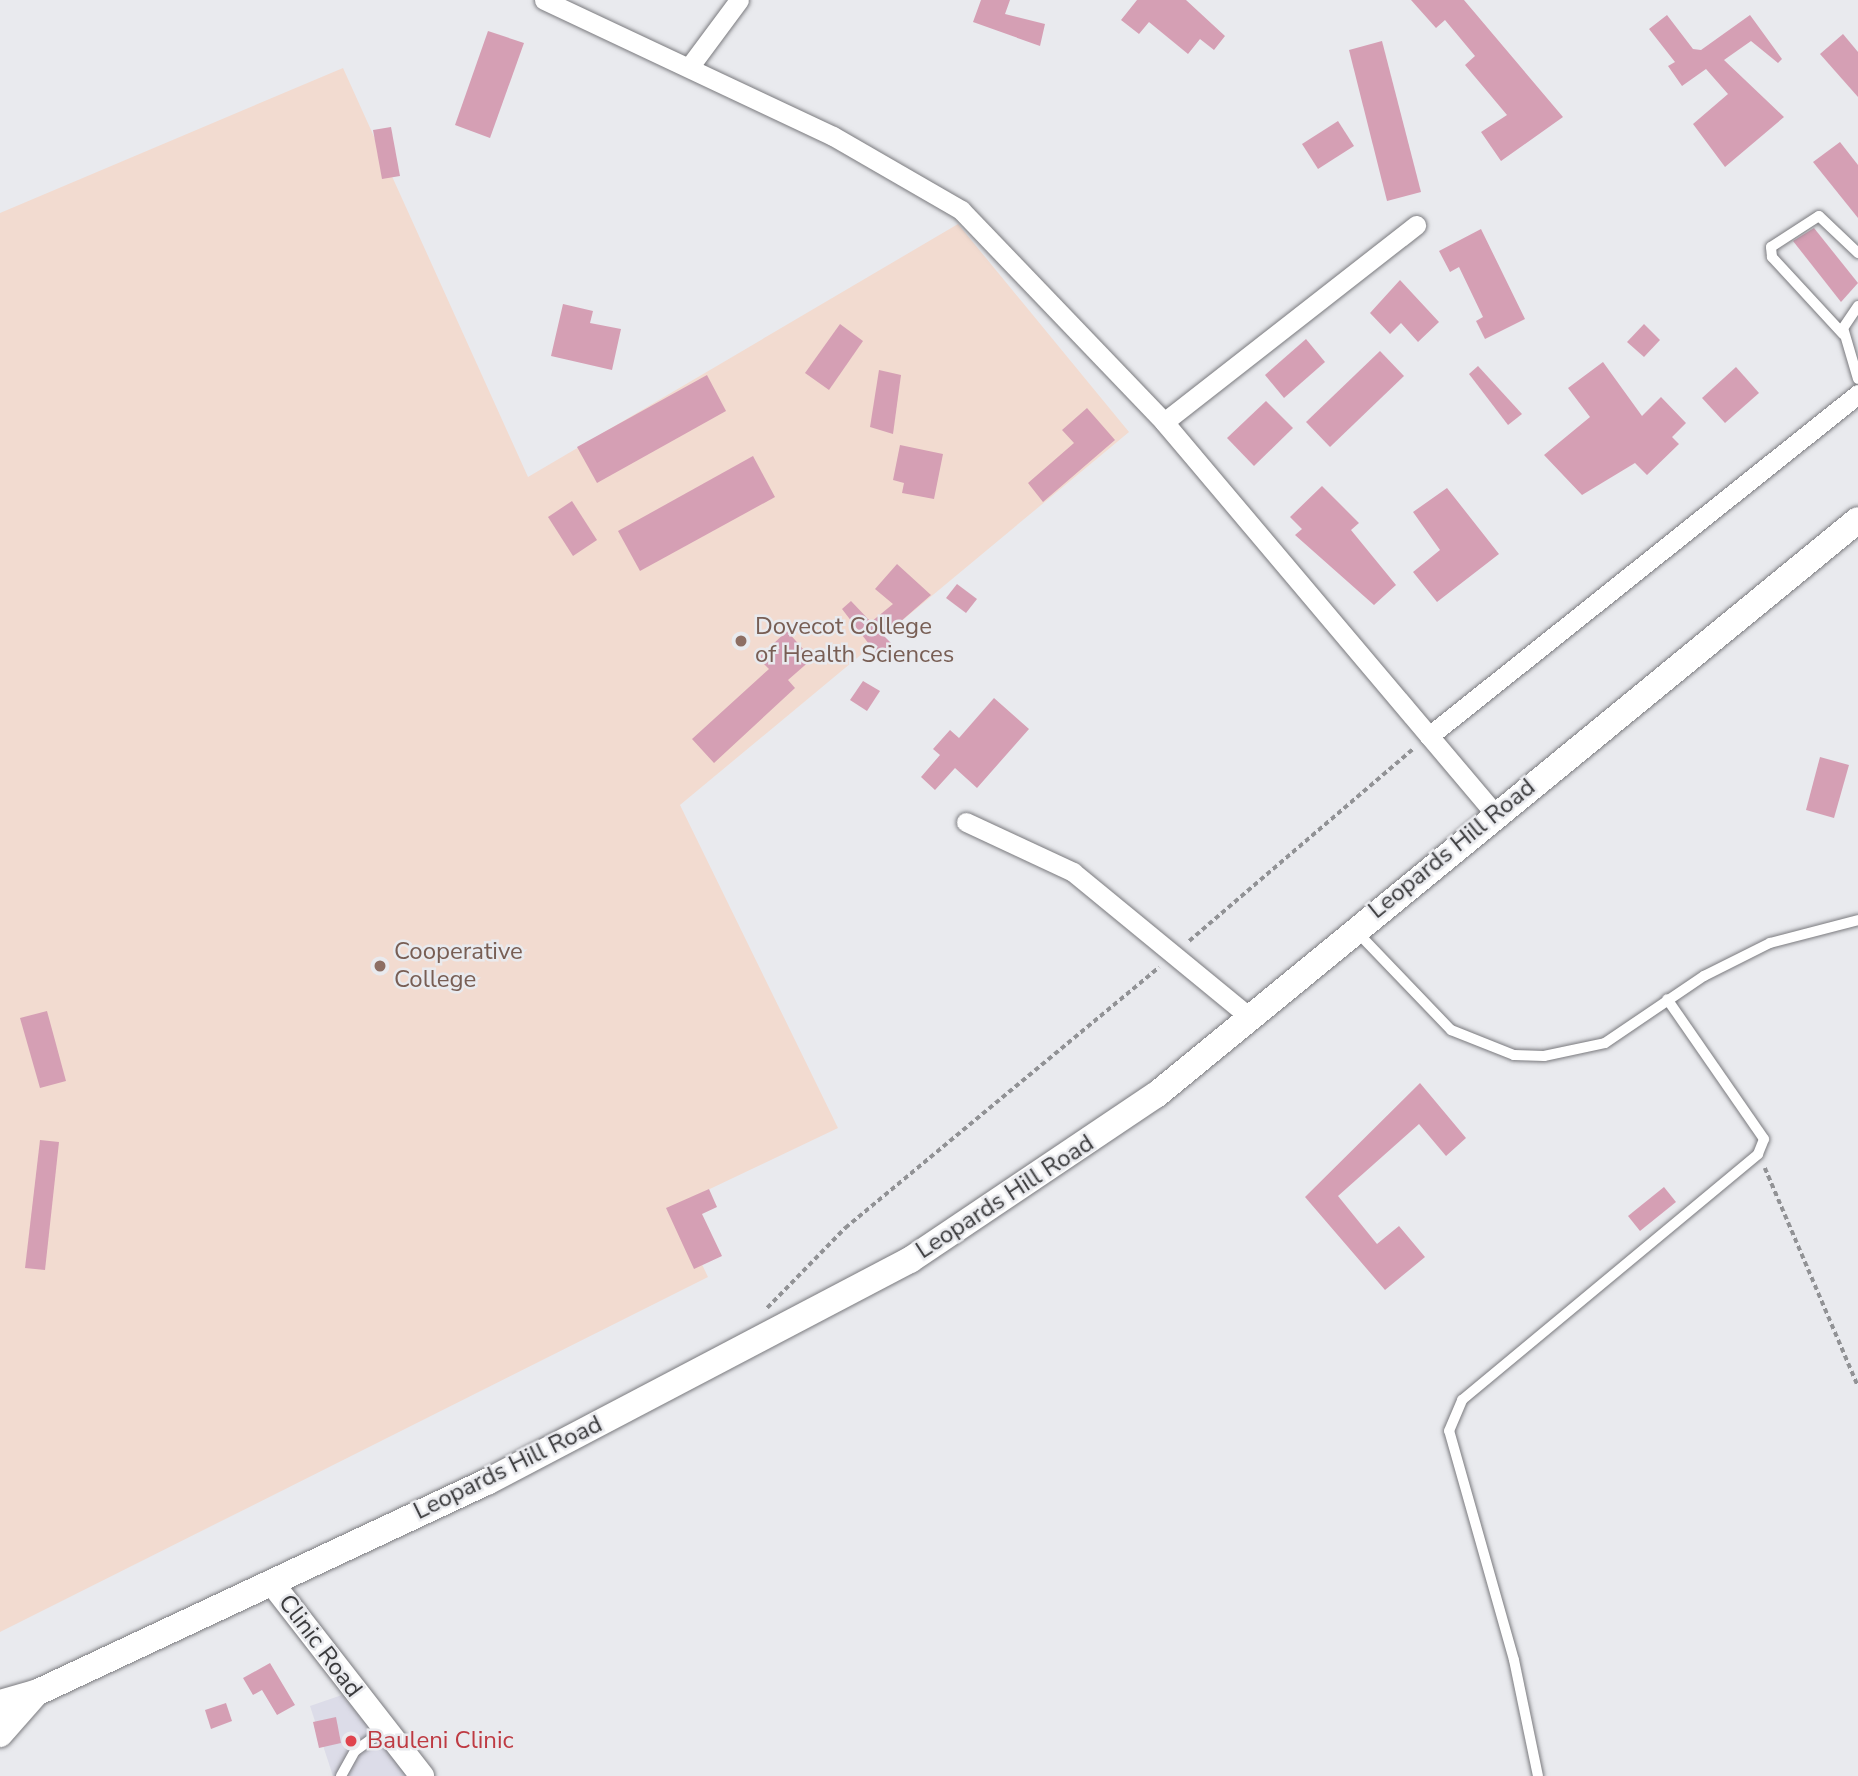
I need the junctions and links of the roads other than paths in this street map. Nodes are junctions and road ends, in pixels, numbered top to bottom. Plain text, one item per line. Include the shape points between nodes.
1 (544, 0) edge
2 (739, 0) edge
3 (690, 66) junction
4 (1416, 225) dead end
5 (1858, 253) edge
6 (1858, 306) edge
7 (1843, 334) junction
8 (1858, 379) edge
9 (1858, 394) edge
10 (1164, 422) junction
11 (1858, 520) edge
12 (1429, 736) junction
13 (1495, 814) junction
14 (966, 822) dead end
15 (1858, 920) edge
16 (1354, 929) junction
17 (1667, 999) junction
18 (1251, 1018) junction
19 (271, 1582) junction
20 (36, 1693) junction
21 (0, 1703) edge
22 (385, 1730) junction
23 (0, 1734) edge
24 (341, 1776) edge
25 (422, 1776) edge
26 (1538, 1776) edge

1 - 3 street
2 - 3 street
3 - 10 street via 961,210
4 - 10 street
5 - 7 lane via 1819,216 1771,247 1772,257
6 - 7 lane via 1847,315
7 - 8 lane
9 - 12 street
10 - 12 street
11 - 13 main road, Leopards Hill Road
12 - 13 street
13 - 16 main road, Leopards Hill Road
14 - 18 street via 1073,872
15 - 17 lane via 1770,943
16 - 17 lane via 1430,1014 1451,1030 1514,1055 1544,1056 1605,1043
16 - 18 main road, Leopards Hill Road
17 - 26 lane via 1764,1139 1758,1153 1462,1400 1449,1431 1514,1660
18 - 19 main road, Leopards Hill Road via 1071,1154 853,1294 486,1482
19 - 20 main road, Leopards Hill Road
19 - 22 street, Clinic Road
20 - 21 main road, Leopards Hill Road
20 - 23 main road, Leopards Hill Road
22 - 24 lane via 355,1751
22 - 25 street, Clinic Road

